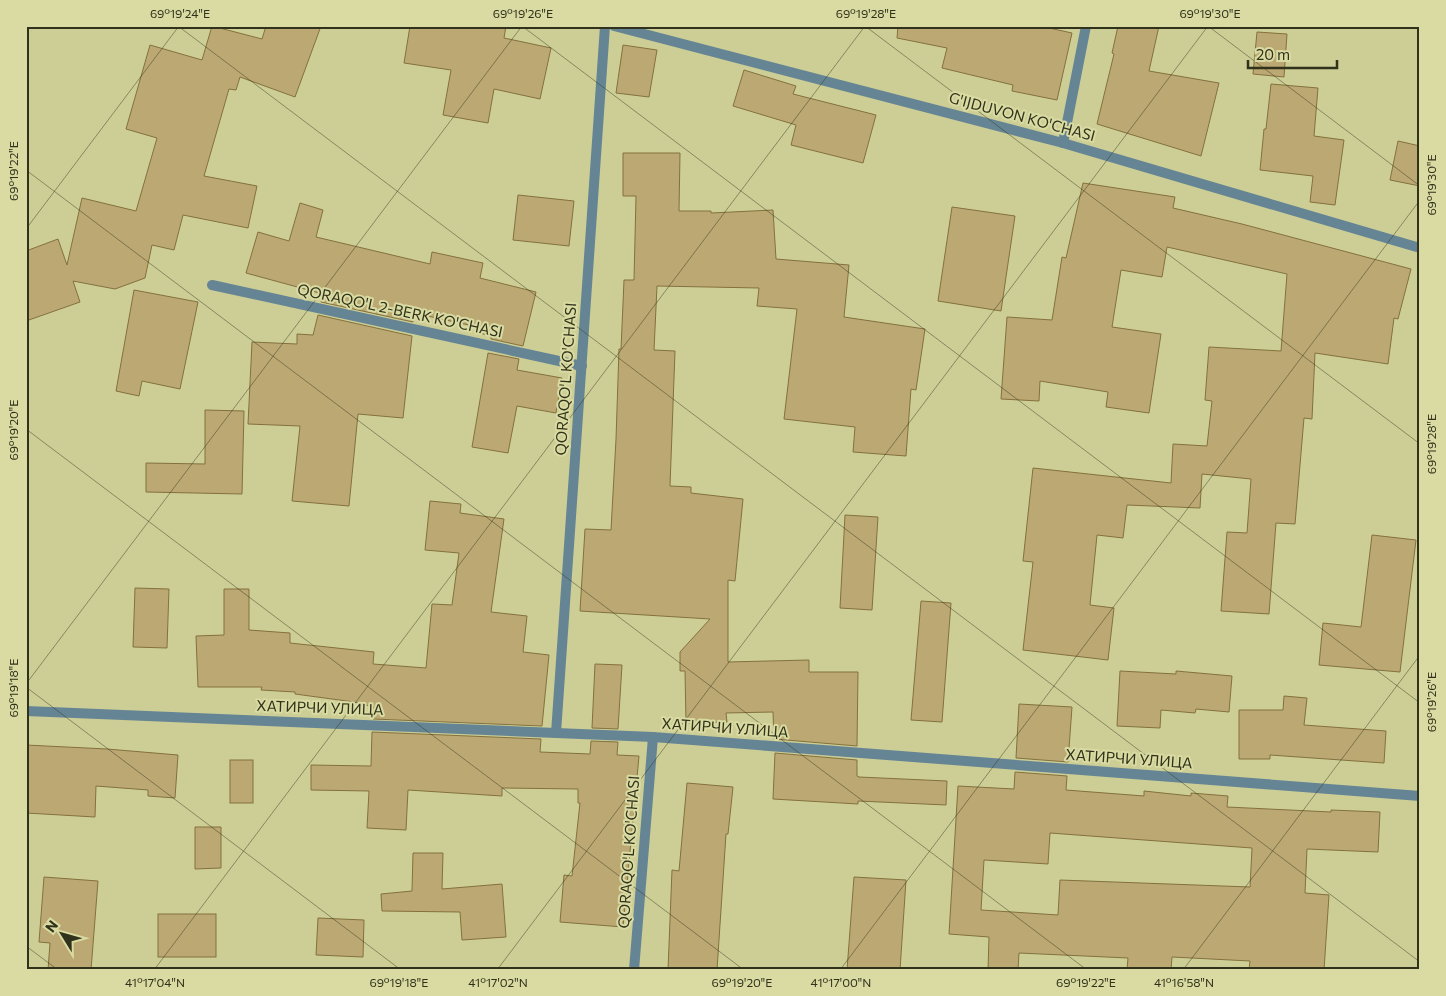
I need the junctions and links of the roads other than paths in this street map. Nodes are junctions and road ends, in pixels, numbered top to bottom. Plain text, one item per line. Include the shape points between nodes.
1 (605, 26) edge
2 (614, 26) edge
3 (1086, 26) edge
4 (1063, 143) junction
5 (1420, 248) edge
6 (212, 285) dead end
7 (582, 366) junction
8 (26, 711) edge
9 (556, 733) junction
10 (652, 737) junction
11 (1420, 796) edge
12 (634, 970) edge

1 - 7 street, QORAQO'L KO'CHASI
2 - 4 street, G'IJDUVON KO'CHASI
3 - 4 street
4 - 5 street, G'IJDUVON KO'CHASI
6 - 7 street, QORAQO'L 2-BERK KO'CHASI
7 - 9 street, QORAQO'L KO'CHASI
8 - 9 street, ХАТИРЧИ УЛИЦА
9 - 10 street, ХАТИРЧИ УЛИЦА
10 - 11 street, ХАТИРЧИ УЛИЦА
10 - 12 street, QORAQO'L KO'CHASI

